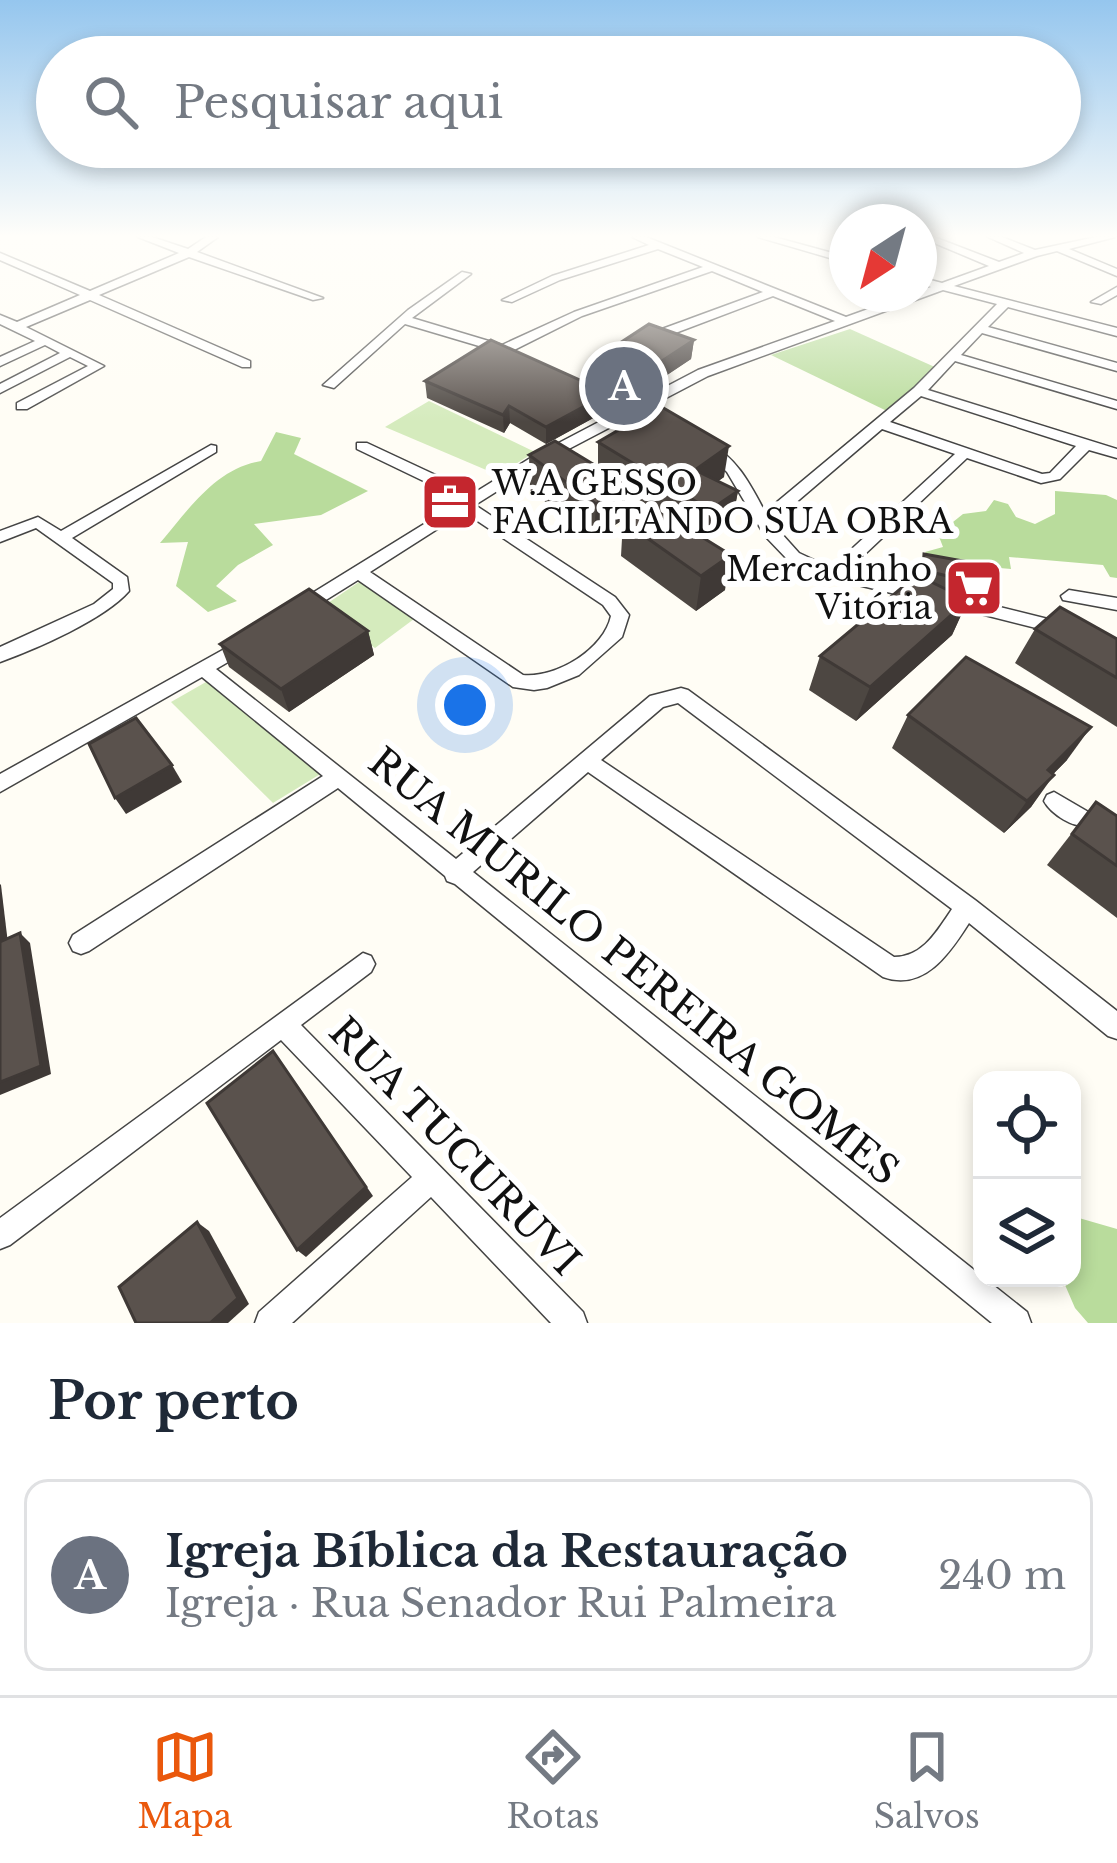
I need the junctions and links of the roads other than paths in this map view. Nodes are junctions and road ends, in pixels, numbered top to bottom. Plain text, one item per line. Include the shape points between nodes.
1 (85, 299) edge
2 (93, 299) edge
3 (433, 299) edge
4 (511, 299) edge
5 (622, 299) edge
6 (755, 299) edge
7 (790, 299) edge
8 (912, 299) edge
9 (993, 299) edge
10 (1102, 299) edge
11 (508, 300) dead end
12 (1006, 302) junction
13 (1097, 302) dead end
14 (0, 320) edge
15 (404, 320) junction
16 (846, 321) junction
17 (978, 328) junction
18 (19, 329) junction
19 (666, 332) edge
20 (1117, 332) edge
21 (0, 340) edge
22 (44, 341) junction
23 (504, 349) junction
24 (70, 353) junction
25 (521, 356) edge
26 (951, 356) junction
27 (0, 362) edge
28 (246, 364) dead end
29 (1117, 367) edge
30 (329, 385) dead end
31 (0, 389) edge
32 (919, 391) junction
33 (616, 397) edge
34 (1117, 405) edge
35 (22, 406) dead end
36 (644, 410) junction
37 (881, 424) junction
38 (697, 441) edge
39 (1086, 443) junction
40 (362, 446) dead end
41 (211, 449) dead end
42 (964, 454) junction
43 (1117, 454) edge
44 (469, 502) junction
45 (765, 520) junction
46 (0, 537) edge
47 (61, 538) junction
48 (358, 572) junction
49 (835, 573) junction
50 (1069, 596) dead end
51 (1117, 604) edge
52 (281, 620) edge
53 (262, 632) edge
54 (1078, 633) edge
55 (0, 655) edge
56 (204, 669) junction
57 (588, 762) junction
58 (337, 778) junction
59 (0, 784) edge
60 (1054, 801) edge
61 (1083, 819) edge
62 (455, 874) junction
63 (967, 907) junction
64 (81, 943) dead end
65 (363, 964) dead end
66 (283, 1024) junction
67 (1117, 1027) edge
68 (430, 1179) junction
69 (0, 1234) edge
70 (270, 1323) edge
71 (572, 1323) edge
72 (1016, 1323) edge

1 - 18 street
2 - 28 street
3 - 15 street
4 - 11 street
5 - 23 street
6 - 19 street
7 - 16 street
8 - 16 street
9 - 12 street
10 - 13 street
12 - 17 street
12 - 20 street
14 - 18 street
15 - 23 street
15 - 30 street
16 - 36 street via 703,373
17 - 26 street
17 - 29 street
18 - 21 street
18 - 22 street
22 - 24 street
22 - 27 street
23 - 25 street
24 - 31 street
24 - 35 street via 98,366
26 - 32 street
26 - 34 street
32 - 37 street
32 - 39 street
33 - 36 street
36 - 44 street
37 - 42 street
37 - 45 street
38 - 45 street via 736,471
39 - 42 street via 1055,476 1041,479
39 - 43 street
40 - 44 street
41 - 47 street
42 - 49 street
44 - 48 street
44 - 48 street via 617,610 616,634 565,675 519,682
45 - 49 street via 772,544
46 - 47 street via 38,522
47 - 55 street via 122,581 122,591
48 - 52 street
49 - 54 street
50 - 51 street
53 - 56 street
56 - 58 street, RUA MURILO PEREIRA GOMES
56 - 59 street
57 - 62 street
57 - 63 street via 657,701 690,699
57 - 63 street via 891,969 926,963
58 - 62 street, RUA MURILO PEREIRA GOMES
58 - 64 street
60 - 61 street
62 - 72 street, RUA MURILO PEREIRA GOMES
63 - 67 street
65 - 66 street
66 - 68 street, RUA TUCURUVI
66 - 69 street
68 - 70 street
68 - 71 street, RUA TUCURUVI

